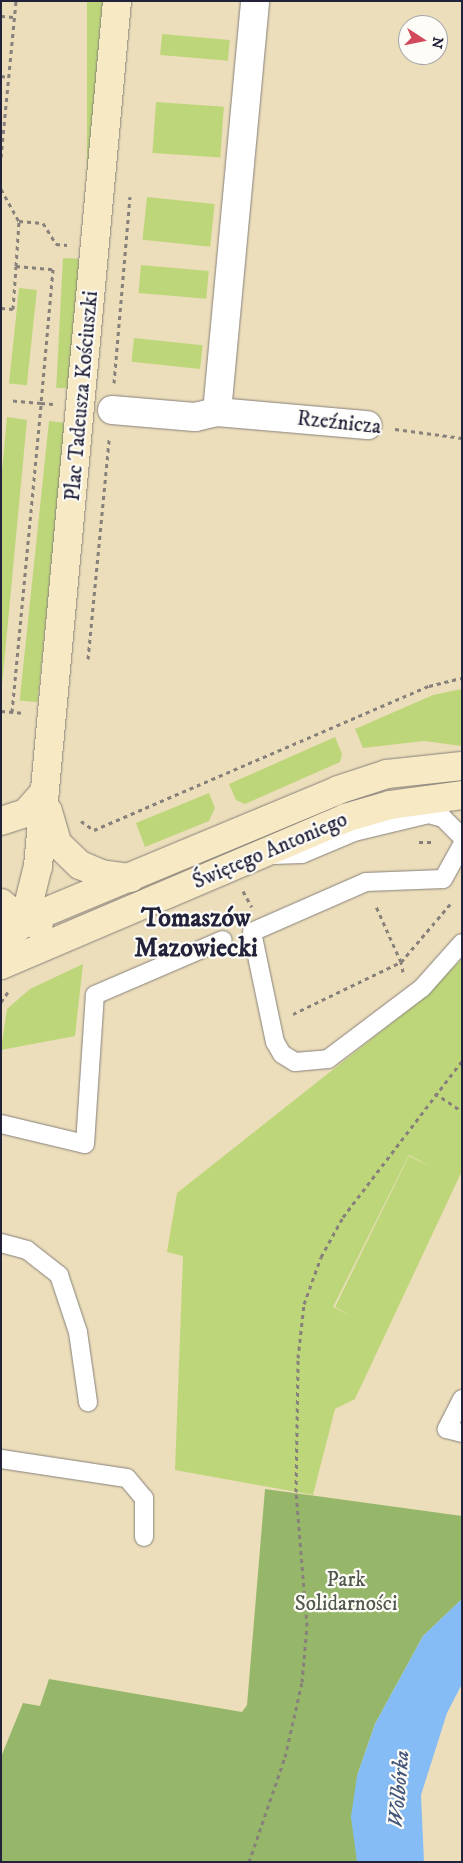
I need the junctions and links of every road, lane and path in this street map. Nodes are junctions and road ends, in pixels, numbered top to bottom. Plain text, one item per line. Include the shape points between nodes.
1 (16, 1) edge
2 (117, 1) edge
3 (255, 1) edge
4 (1, 16) edge
5 (14, 17) junction
6 (1, 76) edge
7 (9, 77) junction
8 (3, 127) edge
9 (1, 157) edge
10 (131, 187) dead end
11 (1, 189) edge
12 (19, 221) junction
13 (56, 244) dead end
14 (16, 266) junction
15 (1, 308) edge
16 (9, 400) dead end
17 (41, 403) junction
18 (60, 405) dead end
19 (112, 410) junction
20 (217, 412) junction
21 (367, 425) joint
22 (462, 438) edge
23 (87, 670) dead end
24 (462, 678) edge
25 (12, 712) dead end
26 (462, 766) edge
27 (45, 791) junction
28 (462, 795) edge
29 (77, 812) dead end
30 (1, 821) edge
31 (462, 838) edge
32 (462, 845) edge
33 (259, 856) junction
34 (133, 878) junction
35 (366, 882) junction
36 (456, 898) dead end
37 (1, 903) edge
38 (13, 926) edge
39 (93, 928) junction
40 (223, 940) dead end
41 (462, 943) edge
42 (3, 959) edge
43 (401, 962) junction
44 (409, 998) junction
45 (288, 1007) dead end
46 (462, 1061) edge
47 (435, 1093) junction
48 (462, 1111) edge
49 (1, 1124) edge
50 (1, 1243) edge
51 (462, 1399) edge
52 (88, 1402) dead end
53 (462, 1433) edge
54 (1, 1458) edge
55 (144, 1537) dead end
56 (249, 1862) edge

1 - 5 path
2 - 27 street, Plac Tadeusza Kościuszki
3 - 20 street
4 - 5 path
5 - 7 path
6 - 7 path
7 - 8 path
8 - 9 path
10 - 19 path
11 - 12 path
12 - 13 path via 43,223
12 - 14 path
14 - 15 path via 13,309
14 - 17 path via 53,269
16 - 17 path
17 - 18 path
17 - 25 path
19 - 20 street, Rzeźnicza via 195,417
19 - 23 path
20 - 21 street, Rzeźnicza
21 - 22 path, Rzeźnicza
24 - 29 path via 430,686 94,830 86,826
26 - 34 street, Świętego Antoniego via 387,774 338,790
27 - 30 street via 26,813
27 - 34 street, Plac Tadeusza Kościuszki via 52,831 65,853 101,874
27 - 38 street, Plac Tadeusza Kościuszki via 38,866
28 - 33 street, Świętego Antoniego via 398,803 345,818
31 - 33 lane via 443,818 429,814 354,832 302,854
32 - 35 lane via 443,879
33 - 39 street, Świętego Antoniego
34 - 38 street, Świętego Antoniego
35 - 43 path
35 - 44 lane via 252,932 275,1042 282,1054 295,1062 328,1059
36 - 43 path
37 - 38 street
38 - 39 street
38 - 42 street
39 - 42 street, Świętego Antoniego
40 - 49 lane via 95,995 85,1144
41 - 44 lane
43 - 44 path
43 - 45 path via 293,1014
46 - 47 path
47 - 48 path
47 - 56 path via 343,1217 320,1257 304,1304 298,1358 296,1492 307,1626 302,1682 285,1757
50 - 52 lane via 26,1250 59,1275 78,1332
51 - 53 lane via 447,1429
54 - 55 lane via 128,1478 144,1498

